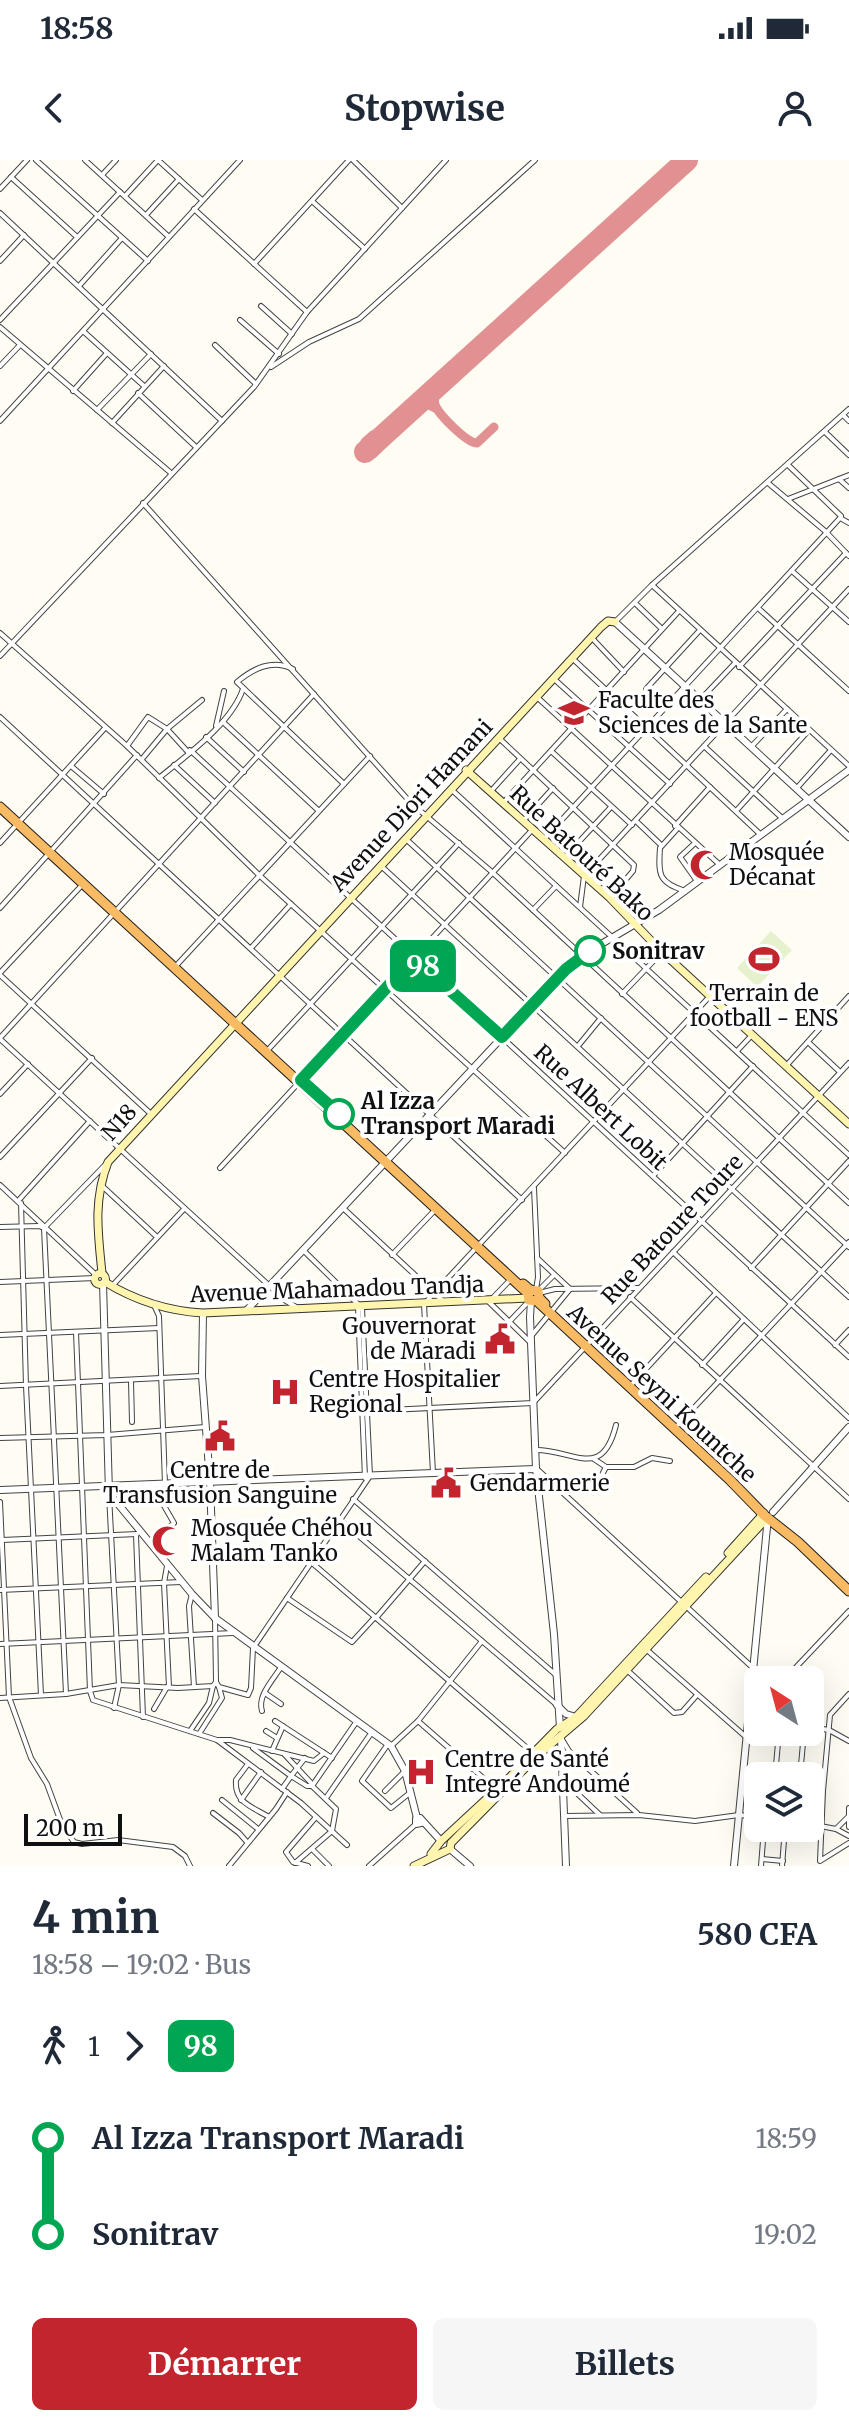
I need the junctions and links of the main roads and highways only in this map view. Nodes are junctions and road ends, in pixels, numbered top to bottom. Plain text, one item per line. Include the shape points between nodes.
1 (615, 622) road end
2 (466, 770) junction
3 (0, 804) edge
4 (235, 1022) junction
5 (849, 1124) edge
6 (102, 1280) joint
7 (534, 1295) junction
8 (586, 1345) junction
9 (676, 1428) junction
10 (769, 1512) junction
11 (849, 1588) edge
12 (645, 1647) junction
13 (561, 1732) junction
14 (445, 1845) junction
15 (414, 1866) edge

1 - 2 main road, Avenue Diori Hamani via 604,623
2 - 4 main road, Avenue Diori Hamani
2 - 5 main road, Rue Batouré Bako
3 - 4 highway, Avenue Seyni Kountche
4 - 6 main road, N18 via 108,1162 100,1183 97,1221
4 - 7 highway, Avenue Seyni Kountche
6 - 7 main road, Avenue Mahamadou Tandja via 154,1305 203,1313 489,1302
7 - 8 highway, Avenue Seyni Kountche
8 - 9 highway, Avenue Seyni Kountche
8 - 9 highway, Avenue Seyni Kountche
9 - 10 highway, Avenue Seyni Kountche
10 - 11 highway, Avenue Seyni Kountche
10 - 12 main road
12 - 13 main road
12 - 13 main road
13 - 14 main road
13 - 14 main road via 533,1753
14 - 15 main road

